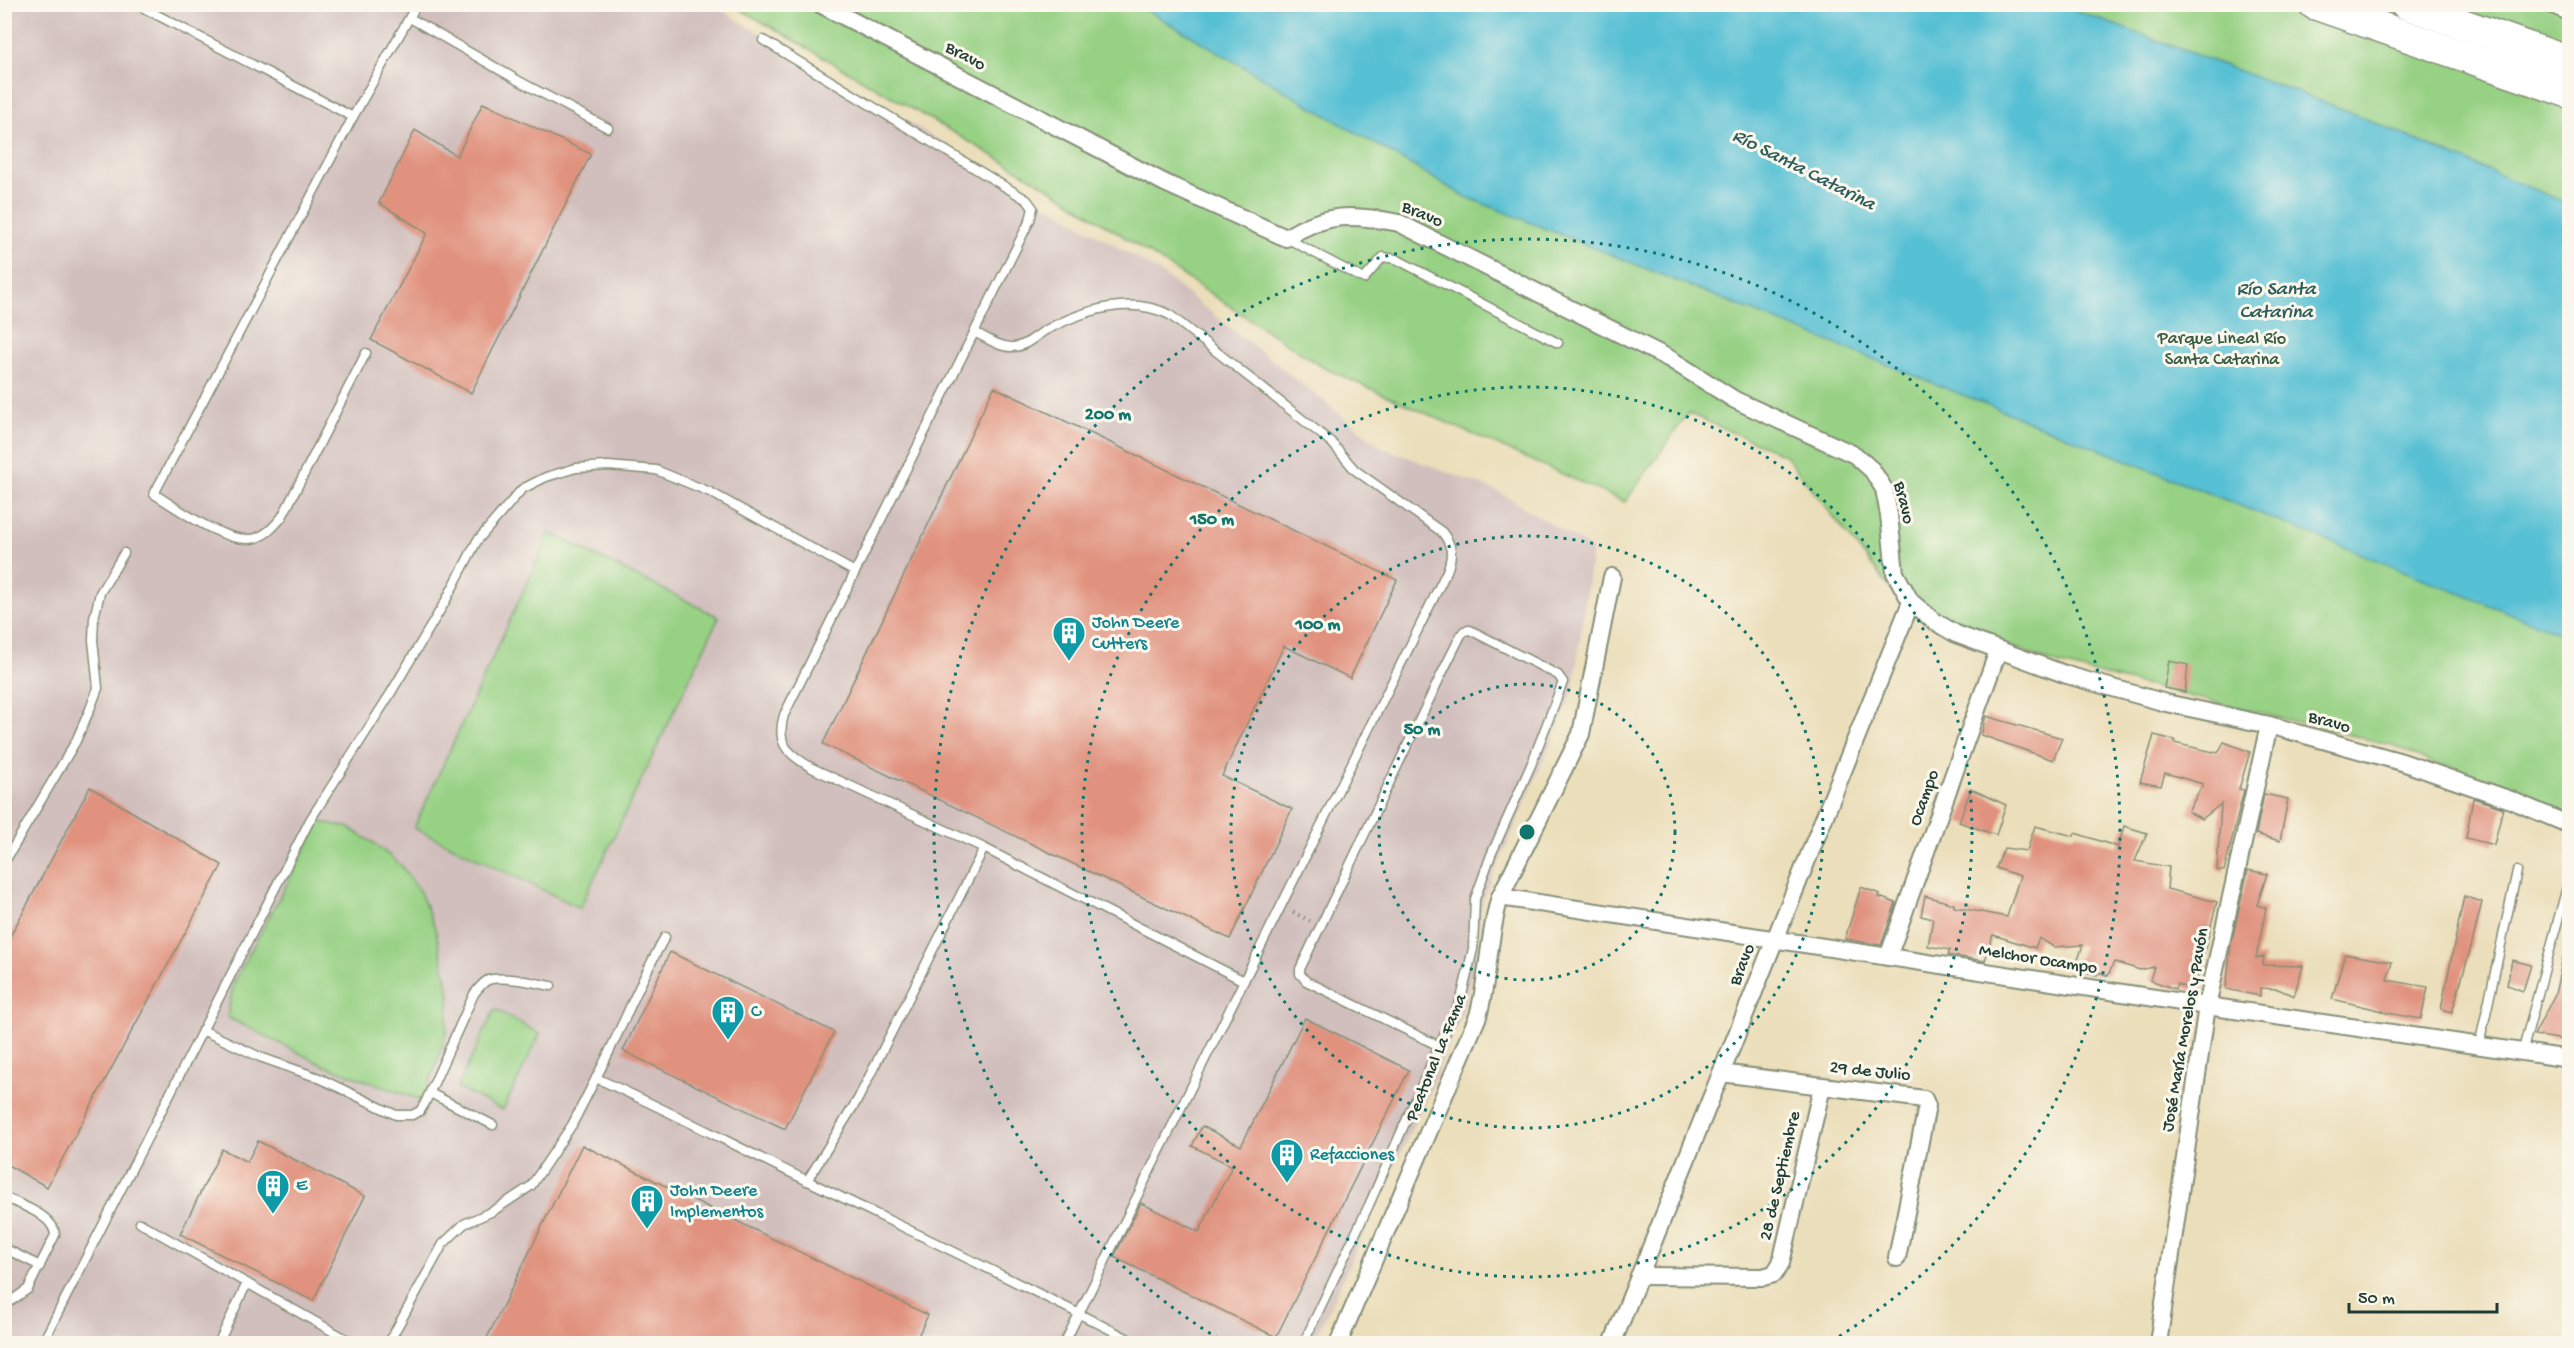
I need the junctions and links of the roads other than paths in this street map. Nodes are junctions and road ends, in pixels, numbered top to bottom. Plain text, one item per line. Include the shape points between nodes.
1 (136, 4) edge
2 (417, 4) edge
3 (820, 4) edge
4 (2314, 4) edge
5 (2406, 4) edge
6 (2558, 4) edge
7 (2570, 9) edge
8 (410, 18) junction
9 (763, 40) dead end
10 (2570, 62) edge
11 (2570, 93) edge
12 (353, 117) junction
13 (608, 128) dead end
14 (1286, 238) junction
15 (974, 332) junction
16 (1558, 343) dead end
17 (366, 353) dead end
18 (124, 553) dead end
19 (855, 572) junction
20 (1612, 577) dead end
21 (1911, 602) junction
22 (1998, 651) junction
23 (2269, 725) junction
24 (2570, 825) edge
25 (984, 848) junction
26 (4, 863) edge
27 (2517, 871) dead end
28 (2570, 876) edge
29 (1500, 897) junction
30 (665, 937) dead end
31 (1774, 940) junction
32 (1888, 957) junction
33 (1244, 981) junction
34 (551, 986) dead end
35 (2206, 1006) junction
36 (202, 1030) junction
37 (1439, 1046) junction
38 (2479, 1046) junction
39 (2522, 1053) junction
40 (2570, 1059) edge
41 (1721, 1073) junction
42 (596, 1078) junction
43 (1822, 1087) junction
44 (430, 1093) junction
45 (493, 1125) dead end
46 (807, 1181) junction
47 (4, 1197) edge
48 (140, 1223) dead end
49 (4, 1248) edge
50 (1897, 1258) dead end
51 (40, 1266) junction
52 (1639, 1276) junction
53 (247, 1283) junction
54 (6, 1304) edge
55 (1079, 1313) junction
56 (42, 1344) edge
57 (218, 1344) edge
58 (356, 1344) edge
59 (388, 1344) edge
60 (1064, 1344) edge
61 (1138, 1344) edge
62 (1303, 1344) edge
63 (1338, 1344) edge
64 (1612, 1344) edge
65 (2158, 1344) edge

1 - 12 lane
2 - 8 lane
3 - 14 street, Bravo via 1165,183
4 - 11 highway
5 - 10 highway
6 - 7 main road
8 - 12 lane
8 - 13 lane
9 - 15 lane via 1032,204 1030,220
12 - 17 lane via 154,494 224,535 256,538 271,530 282,517
14 - 16 lane via 1364,279 1383,257 1395,259
14 - 21 street, Bravo via 1307,224 1338,217 1399,223 1670,359 1736,400 1855,454 1884,489 1895,573
15 - 19 lane
15 - 33 lane via 1013,347 1073,316 1128,306 1158,309 1331,442 1355,470 1442,532 1452,544 1447,571
18 - 26 lane via 100,593 94,618 98,688 90,710
19 - 25 lane via 784,715 780,731 783,744 812,768
19 - 36 lane via 710,492 656,470 576,468 522,489 477,541 400,677 310,820
20 - 29 street, Peatonal La Fama via 1580,736
21 - 22 street, Bravo via 1956,634
21 - 31 street, Bravo
22 - 23 street, Bravo via 2155,700
22 - 32 street, Ocampo
23 - 24 street, Bravo via 2402,762
23 - 35 street, José María Morelos y Pavón
25 - 33 lane
25 - 46 lane via 858,1099
27 - 38 lane
28 - 39 lane
29 - 31 street, Melchor Ocampo
29 - 63 street, Peatonal La Fama via 1478,1016
30 - 42 lane
31 - 32 street, Melchor Ocampo
31 - 41 street, Bravo
32 - 35 street, Melchor Ocampo
33 - 55 lane
34 - 44 lane via 501,979 481,985
35 - 38 street, Melchor Ocampo
35 - 65 street, José María Morelos y Pavón
36 - 44 lane via 403,1117 420,1111
36 - 56 lane
37 - 37 lane via 1461,999 1473,949 1475,899 1563,682 1558,675 1470,630 1464,631 1319,926 1301,964 1300,975
37 - 62 lane
38 - 39 street, Melchor Ocampo
39 - 40 street, Melchor Ocampo
41 - 43 street, 29 de Julio
41 - 52 street, Bravo
42 - 46 lane via 659,1105
42 - 59 lane via 572,1125 531,1186 464,1224 443,1244
43 - 50 street, 29 de Julio via 1921,1097 1927,1103
43 - 52 street, 28 de Septiembre via 1781,1263 1774,1274
44 - 45 lane
46 - 55 lane
47 - 51 lane via 48,1220 55,1229 54,1240
48 - 53 lane
49 - 51 lane
51 - 54 lane via 24,1294
52 - 64 street, Bravo
53 - 57 lane
53 - 58 lane
55 - 60 lane
55 - 61 lane

